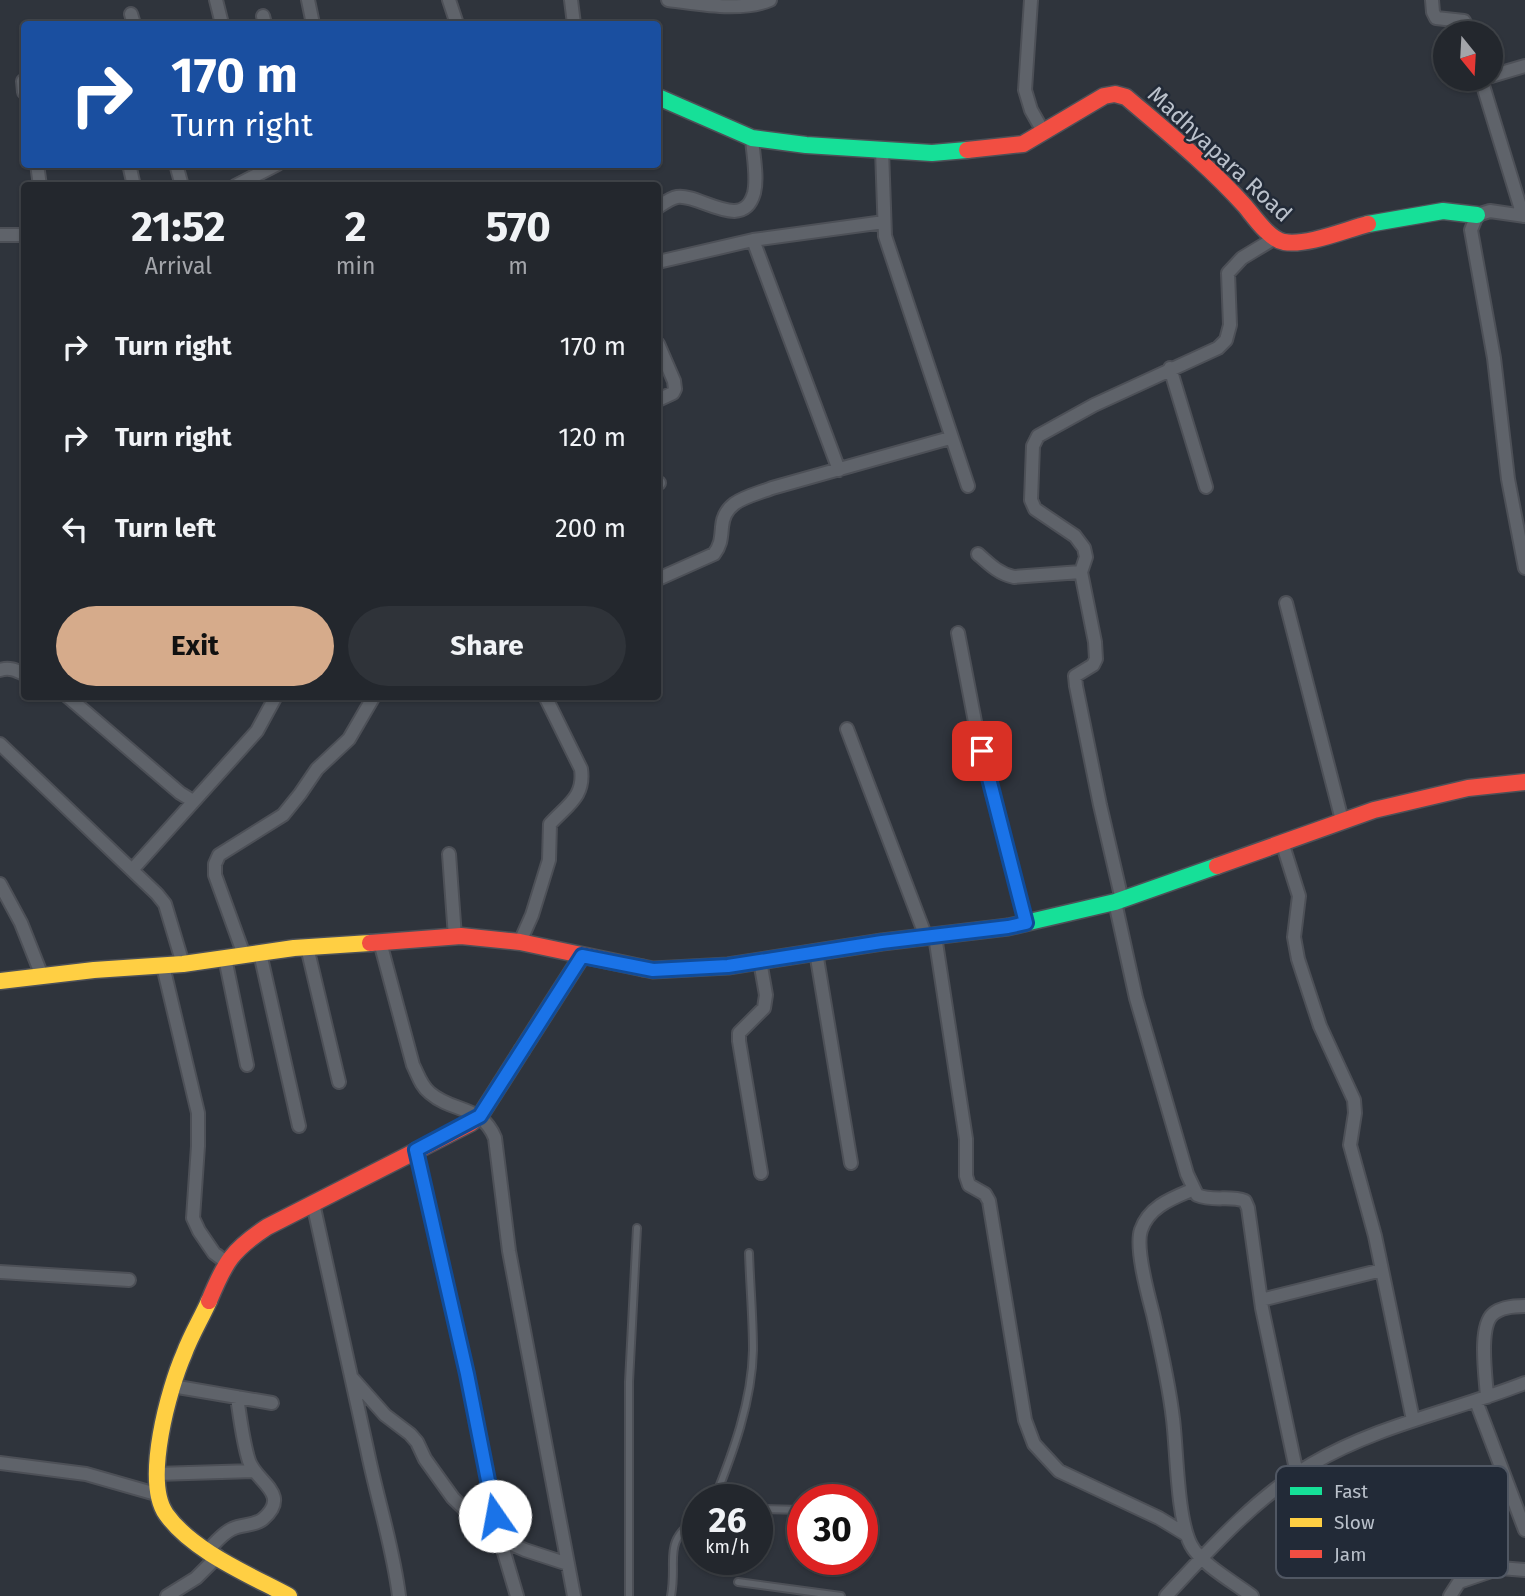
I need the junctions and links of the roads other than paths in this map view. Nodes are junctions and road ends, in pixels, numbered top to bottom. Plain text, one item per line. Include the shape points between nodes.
1 (216, 0) edge
2 (307, 0) edge
3 (449, 0) edge
4 (571, 0) edge
5 (668, 0) edge
6 (769, 0) edge
7 (1031, 0) edge
8 (1432, 0) edge
9 (221, 21) edge
10 (312, 21) edge
11 (456, 21) edge
12 (574, 21) edge
13 (1464, 21) edge
14 (1525, 66) edge
15 (1503, 72) edge
16 (1485, 91) edge
17 (661, 98) edge
18 (1044, 133) junction
19 (752, 138) junction
20 (883, 150) junction
21 (263, 168) edge
22 (240, 182) edge
23 (661, 206) edge
24 (1477, 215) junction
25 (1524, 216) edge
26 (884, 222) junction
27 (0, 235) edge
28 (21, 235) edge
29 (1275, 238) junction
30 (753, 240) junction
31 (661, 261) edge
32 (661, 354) edge
33 (1171, 368) junction
34 (661, 399) edge
35 (950, 438) junction
36 (839, 470) junction
37 (968, 486) dead end
38 (1206, 487) dead end
39 (978, 554) dead end
40 (1525, 568) edge
41 (1081, 572) junction
42 (661, 578) edge
43 (1286, 603) dead end
44 (958, 633) dead end
45 (0, 670) edge
46 (21, 672) edge
47 (72, 700) edge
48 (274, 700) edge
49 (372, 700) edge
50 (547, 700) edge
51 (847, 729) dead end
52 (0, 744) edge
53 (1525, 782) edge
54 (193, 801) junction
55 (1342, 821) junction
56 (1282, 842) junction
57 (449, 854) dead end
58 (132, 870) junction
59 (0, 884) edge
60 (1119, 901) junction
61 (1026, 923) junction
62 (931, 936) junction
63 (455, 937) junction
64 (380, 942) junction
65 (520, 942) junction
66 (307, 947) junction
67 (816, 952) junction
68 (252, 954) junction
69 (582, 956) junction
70 (225, 958) junction
71 (760, 961) junction
72 (183, 964) junction
73 (163, 966) junction
74 (42, 976) junction
75 (0, 981) edge
76 (247, 1065) dead end
77 (339, 1082) dead end
78 (480, 1116) junction
79 (299, 1126) dead end
80 (416, 1150) junction
81 (851, 1163) dead end
82 (761, 1173) dead end
83 (1194, 1189) junction
84 (313, 1203) junction
85 (637, 1228) dead end
86 (748, 1253) dead end
87 (226, 1262) junction
88 (1382, 1270) junction
89 (0, 1272) edge
90 (129, 1280) dead end
91 (1261, 1300) junction
92 (1525, 1306) edge
93 (353, 1379) junction
94 (1525, 1383) edge
95 (172, 1386) junction
96 (237, 1397) junction
97 (1481, 1399) junction
98 (272, 1403) dead end
99 (1413, 1420) junction
100 (0, 1463) edge
101 (1295, 1466) edge
102 (1312, 1466) edge
103 (1504, 1466) edge
104 (254, 1471) junction
105 (156, 1474) junction
106 (1508, 1479) edge
107 (721, 1484) edge
108 (1276, 1489) edge
109 (156, 1494) junction
110 (1525, 1530) edge
111 (682, 1531) edge
112 (1187, 1535) junction
113 (500, 1539) junction
114 (213, 1553) junction
115 (1202, 1558) junction
116 (568, 1564) junction
117 (1471, 1578) edge
118 (738, 1582) dead end
119 (167, 1596) edge
120 (289, 1596) edge
121 (399, 1596) edge
122 (517, 1596) edge
123 (574, 1596) edge
124 (629, 1596) edge
125 (671, 1596) edge
126 (841, 1596) edge
127 (1167, 1596) edge
128 (1252, 1596) edge
129 (1450, 1596) edge

1 - 9 street
2 - 10 street
3 - 11 street
4 - 12 street
5 - 6 street via 726,5
7 - 18 street via 1025,90
8 - 13 street via 1436,19
14 - 15 street
16 - 25 street
17 - 19 street, Madhyapara Road
18 - 20 street, Madhyapara Road via 1023,144 932,152
18 - 29 street, Madhyapara Road via 1104,96 1126,97 1214,174
19 - 20 street, Madhyapara Road
19 - 23 street via 754,194 743,208 714,208 692,197 678,197
20 - 26 street
21 - 22 street
24 - 25 street via 1490,211
24 - 29 street, Madhyapara Road via 1443,211 1297,243
24 - 40 street via 1471,230
26 - 30 street
26 - 35 street
27 - 28 street
29 - 33 street via 1242,258 1228,273 1230,325 1226,340
30 - 31 street
30 - 36 street
32 - 34 street via 676,389
33 - 38 street
33 - 41 street via 1038,436 1033,446 1031,500 1035,509 1067,528 1084,548
35 - 36 street
35 - 37 street
36 - 42 street via 772,488 728,507 715,554
39 - 41 street via 990,566 1014,577
41 - 60 street via 1096,659 1075,676 1076,685
43 - 55 street
44 - 61 street via 976,726
45 - 46 street
47 - 54 street
48 - 54 street via 257,731
49 - 68 street via 349,739 317,769 282,815 219,855 215,875
50 - 65 street via 583,781 576,798 551,824 549,860
51 - 62 street
52 - 58 street
53 - 55 street via 1458,790
54 - 58 street
55 - 56 street
56 - 60 street
56 - 88 street via 1299,896 1294,937 1298,960 1320,1026 1354,1100 1350,1145
57 - 63 street
58 - 72 street via 165,904
59 - 74 street via 22,923
60 - 61 street
60 - 83 street via 1140,1010
61 - 62 street
62 - 67 street
62 - 112 street via 966,1139 966,1176 989,1201 1025,1420 1034,1444 1059,1471
63 - 64 street
63 - 65 street
64 - 66 street
64 - 78 street via 422,1084 431,1095
65 - 69 street
66 - 68 street
66 - 77 street
67 - 71 street
67 - 81 street
68 - 70 street
68 - 79 street
69 - 71 street via 653,970
69 - 78 street
70 - 72 street
70 - 76 street
71 - 82 street via 764,1008 739,1033 738,1041
72 - 73 street
73 - 74 street
73 - 87 street via 198,1113 193,1217 214,1253
74 - 75 street
78 - 80 street
78 - 116 street via 495,1138 509,1251
80 - 84 street
80 - 113 street
83 - 91 street via 1203,1198 1245,1201
83 - 112 street via 1158,1207 1140,1232 1143,1275 1173,1419
84 - 87 street via 247,1240
84 - 93 street
85 - 124 lane via 629,1382
86 - 107 lane via 753,1350 749,1388
87 - 95 street
88 - 91 street
88 - 99 street
89 - 90 street
91 - 101 street
92 - 97 street via 1494,1312 1489,1319
93 - 113 street via 417,1442 453,1498
93 - 121 street
94 - 97 street
95 - 96 street
95 - 105 street
96 - 98 street
96 - 104 street
97 - 99 street
97 - 103 street
99 - 102 street
100 - 109 street via 86,1474
104 - 105 street
104 - 114 street via 271,1490 273,1507 256,1523 232,1529
105 - 109 street
106 - 110 street
108 - 115 street
109 - 114 street via 164,1512
111 - 125 lane via 673,1553
112 - 115 street
113 - 116 street
113 - 122 street
114 - 119 street via 196,1578
114 - 120 street
115 - 127 street
115 - 128 street
116 - 123 street
117 - 129 street via 1459,1582
118 - 126 lane

